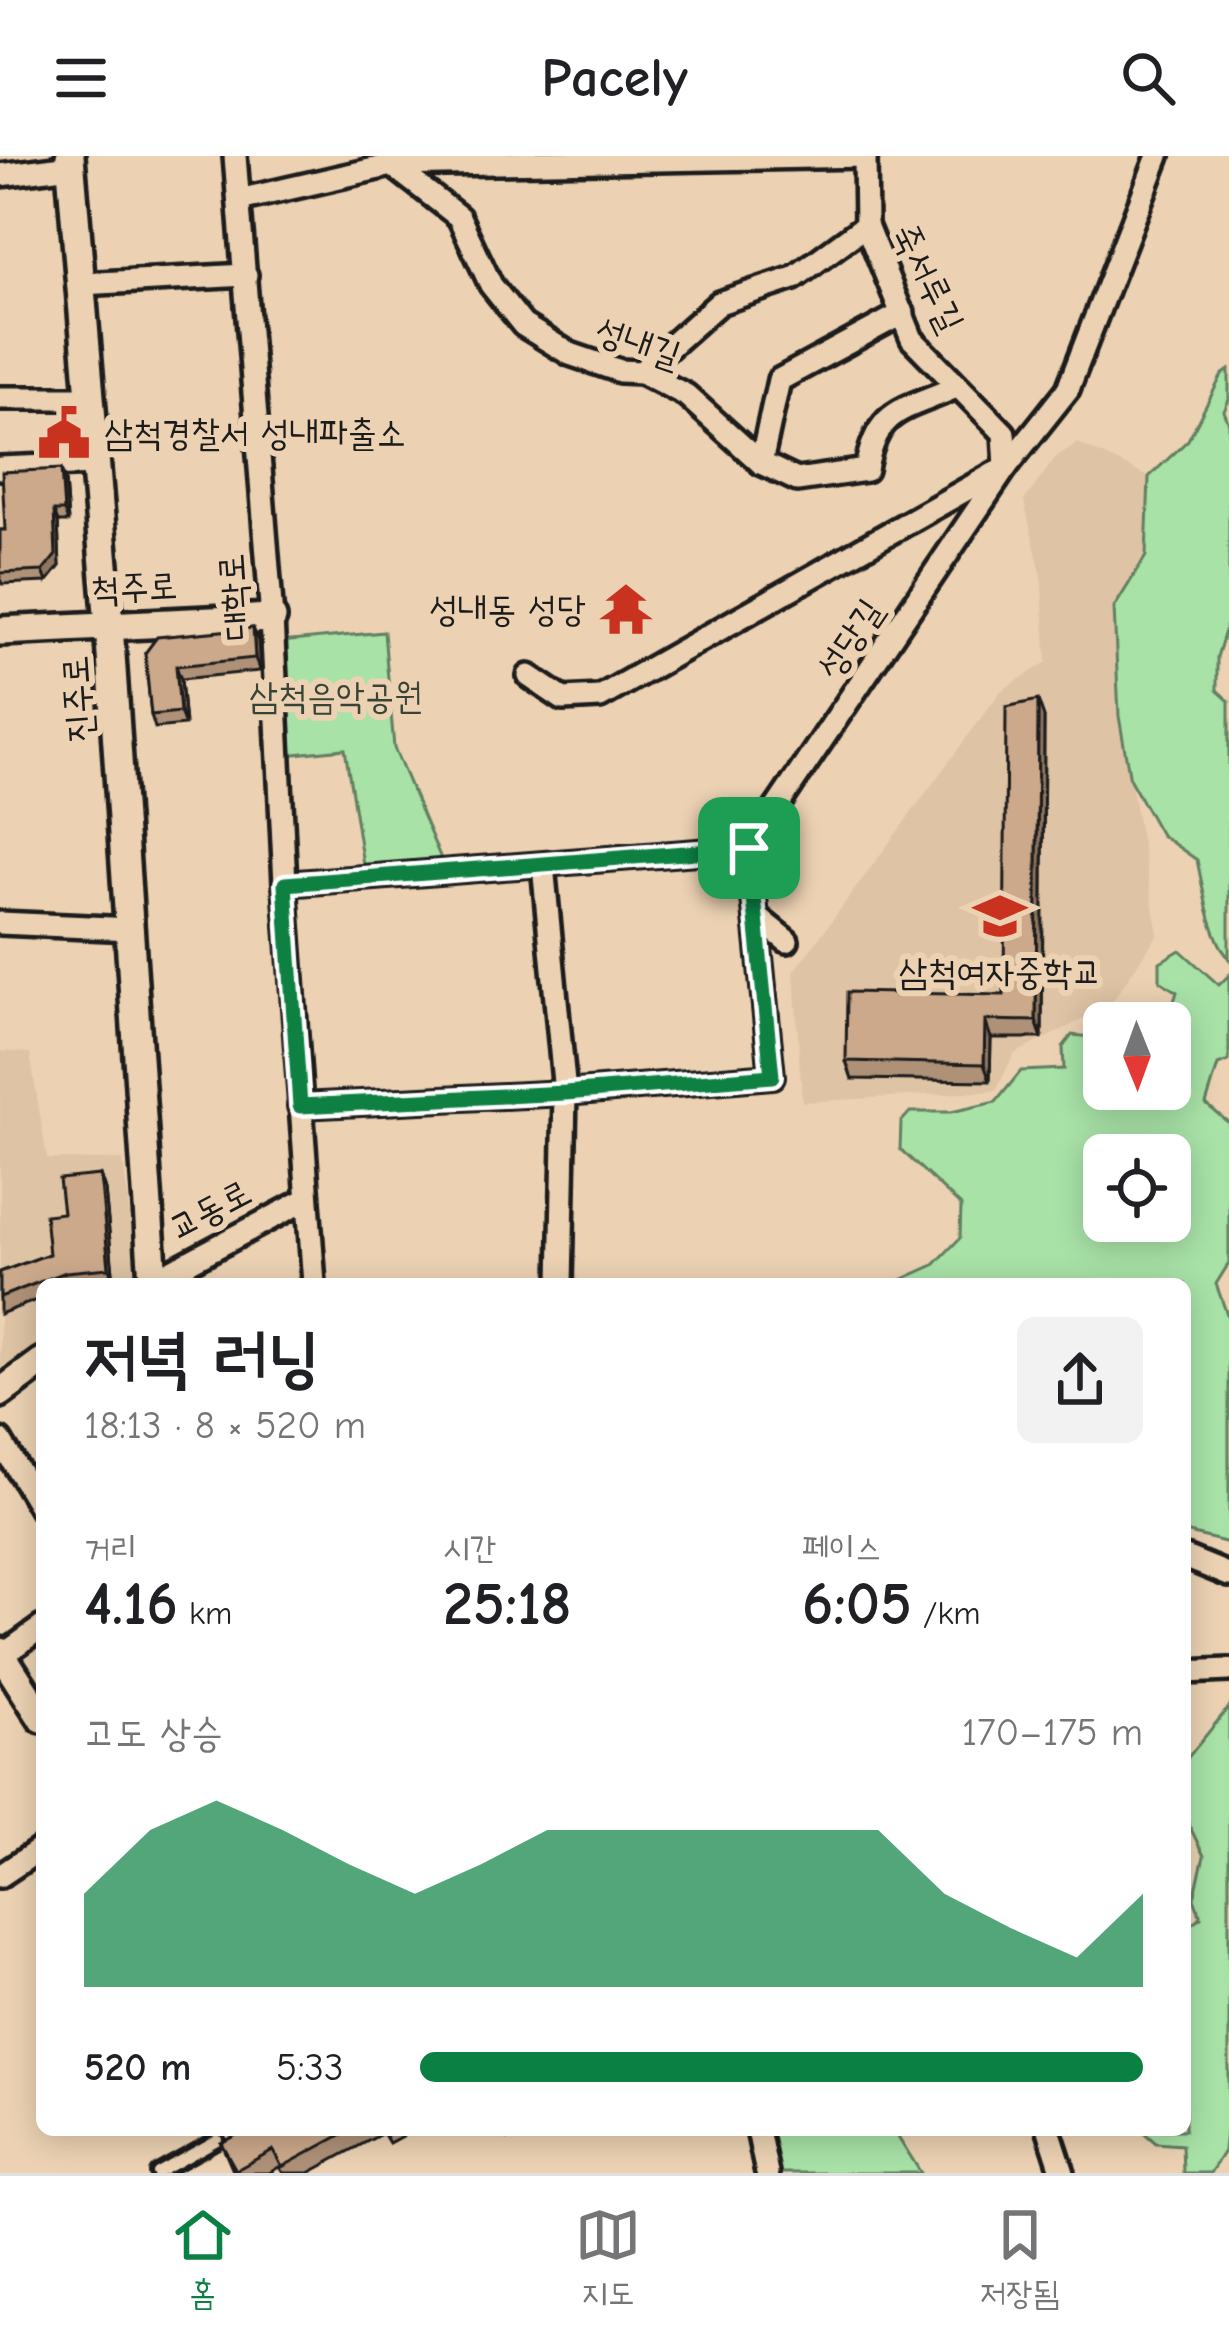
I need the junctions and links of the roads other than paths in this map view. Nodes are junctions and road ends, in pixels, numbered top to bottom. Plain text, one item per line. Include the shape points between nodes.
1 (235, 156) edge
2 (1158, 156) edge
3 (865, 157) edge
4 (392, 160) edge
5 (70, 161) edge
6 (0, 175) edge
7 (239, 200) junction
8 (866, 225) junction
9 (246, 275) junction
10 (82, 284) junction
11 (903, 313) junction
12 (641, 372) junction
13 (956, 387) junction
14 (0, 398) edge
15 (91, 398) junction
16 (761, 463) junction
17 (97, 464) junction
18 (1006, 467) junction
19 (0, 468) edge
20 (272, 618) junction
21 (109, 625) junction
22 (0, 632) edge
23 (529, 676) dead end
24 (749, 848) junction
25 (543, 865) junction
26 (285, 884) junction
27 (756, 916) junction
28 (0, 923) edge
29 (131, 929) junction
30 (787, 941) dead end
31 (565, 1093) junction
32 (300, 1106) junction
33 (305, 1200) junction
34 (151, 1278) edge
35 (159, 1278) edge
36 (313, 1278) edge
37 (561, 1278) edge
38 (36, 1366) edge
39 (0, 1393) edge
40 (0, 1440) edge
41 (36, 1500) edge
42 (1191, 1559) edge
43 (1229, 1575) edge
44 (36, 1631) edge
45 (1, 1655) edge
46 (1229, 1670) edge
47 (1191, 1672) edge
48 (36, 1709) edge
49 (36, 1852) edge
50 (0, 1876) edge
51 (759, 2136) edge
52 (1051, 2136) edge
53 (217, 2140) edge
54 (158, 2173) edge
55 (767, 2173) edge
56 (1063, 2173) edge

1 - 7 street, 대학로
2 - 18 street, 성당길 via 1068,389
3 - 4 street, 죽서루길
3 - 8 street, 죽서루길
4 - 7 street, 죽서루길
4 - 12 street, 성내길 via 459,217 491,285 523,325 570,354
5 - 6 street
5 - 10 street, 진주로
7 - 9 street, 대학로
8 - 11 street, 죽서루길
8 - 12 street via 794,278 719,303
9 - 10 street
9 - 20 street, 대학로
10 - 15 street, 진주로
11 - 13 street, 죽서루길 via 912,339
11 - 16 street via 779,380
12 - 16 street, 성내길 via 686,395
13 - 16 street, 성내길 via 886,417 866,470 797,480
13 - 18 street, 죽서루길 via 1004,433
14 - 15 street
15 - 17 street, 진주로
17 - 19 street
17 - 21 street, 진주로
18 - 23 street via 600,697 562,699
18 - 24 street, 성당길
20 - 21 street, 척주로
20 - 26 street, 대학로
21 - 22 street, 척주로
21 - 29 street, 진주로
24 - 25 street
24 - 27 street
25 - 26 street
25 - 31 street
26 - 32 street, 대학로
27 - 30 street
27 - 31 street via 772,1076
28 - 29 street
29 - 34 street, 진주로
31 - 32 street
31 - 37 street
32 - 33 street, 대학로
33 - 35 street, 교동로
33 - 36 street, 대학로
38 - 39 street
40 - 41 street
42 - 43 street
44 - 45 street
45 - 48 street
46 - 47 street
49 - 50 street
51 - 55 street
52 - 56 street
53 - 54 lane

